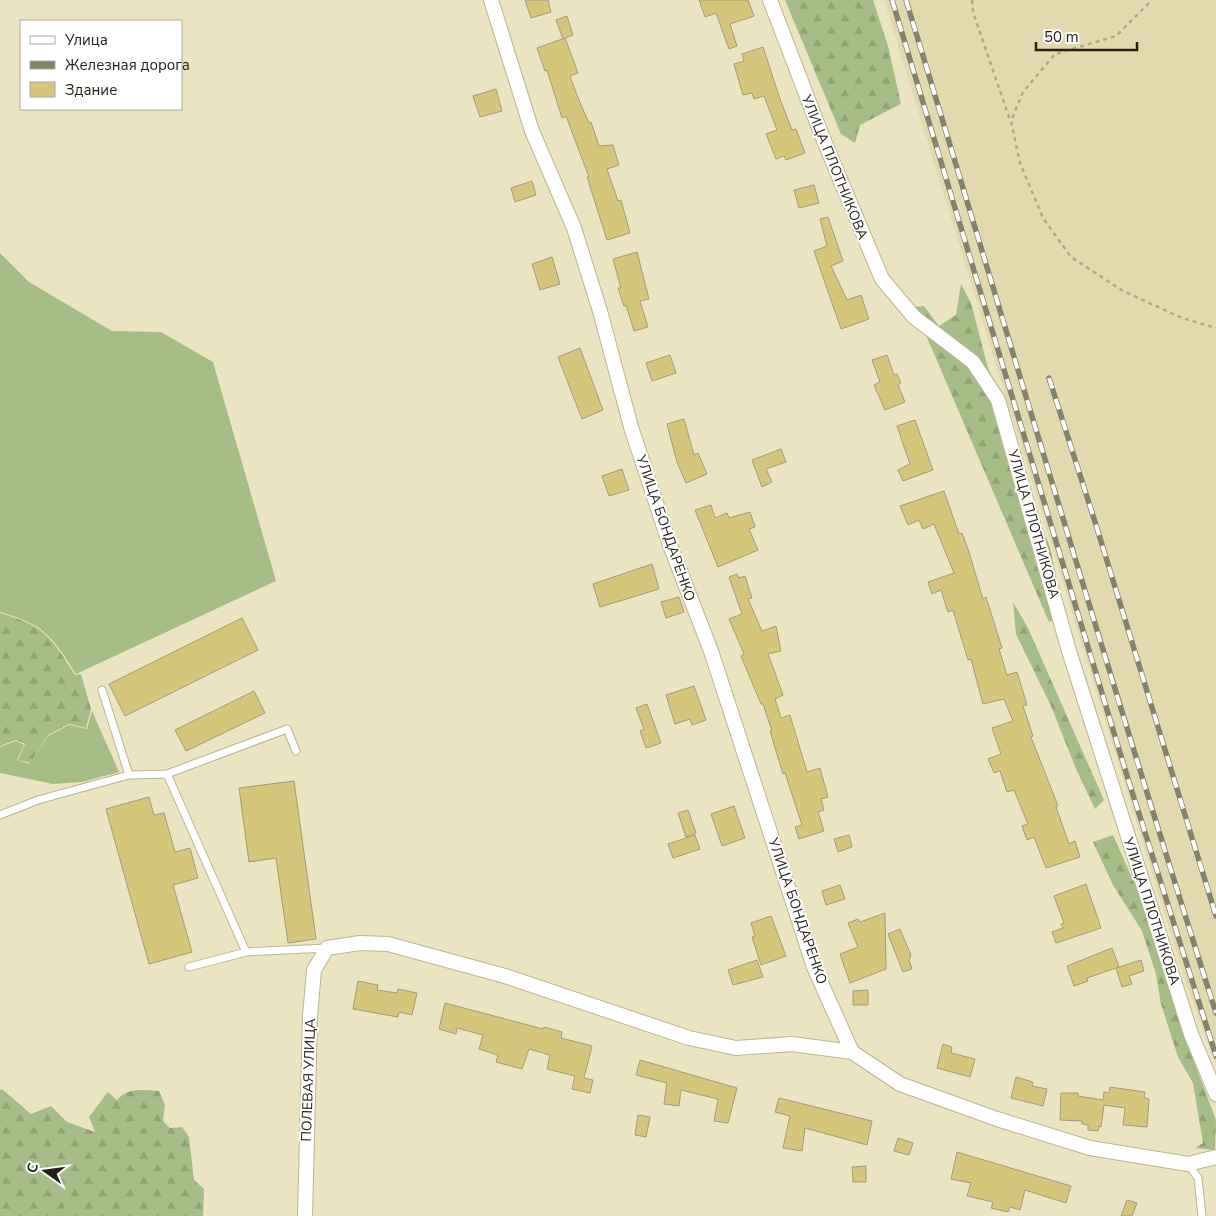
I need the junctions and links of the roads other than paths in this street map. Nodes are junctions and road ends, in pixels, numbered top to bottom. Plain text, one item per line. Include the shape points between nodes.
1 (491, 0) edge
2 (770, 0) edge
3 (102, 690) dead end
4 (296, 751) dead end
5 (167, 774) junction
6 (129, 775) junction
7 (0, 815) edge
8 (327, 948) junction
9 (246, 952) junction
10 (188, 967) dead end
11 (852, 1052) junction
12 (1216, 1094) edge
13 (1216, 1157) edge
14 (1188, 1164) junction
15 (305, 1216) edge
16 (1202, 1216) edge

1 - 11 street, УЛИЦА БОНДАРЕНКО via 532,130 574,228 631,427 670,545 711,651 814,967
2 - 12 street, УЛИЦА ПЛОТНИКОВА via 882,279 914,317 973,362 998,400 1090,718 1191,1034
3 - 6 lane
4 - 5 lane via 287,729
5 - 6 lane
5 - 9 lane
6 - 7 lane via 38,800
8 - 9 lane
8 - 11 street via 360,943 388,944 505,976 689,1038 736,1048 792,1044
8 - 15 street, ПОЛЕВАЯ УЛИЦА via 314,970 310,1016
9 - 10 lane
11 - 14 street via 900,1084 997,1119 1090,1148
13 - 14 street
14 - 16 lane via 1198,1178

